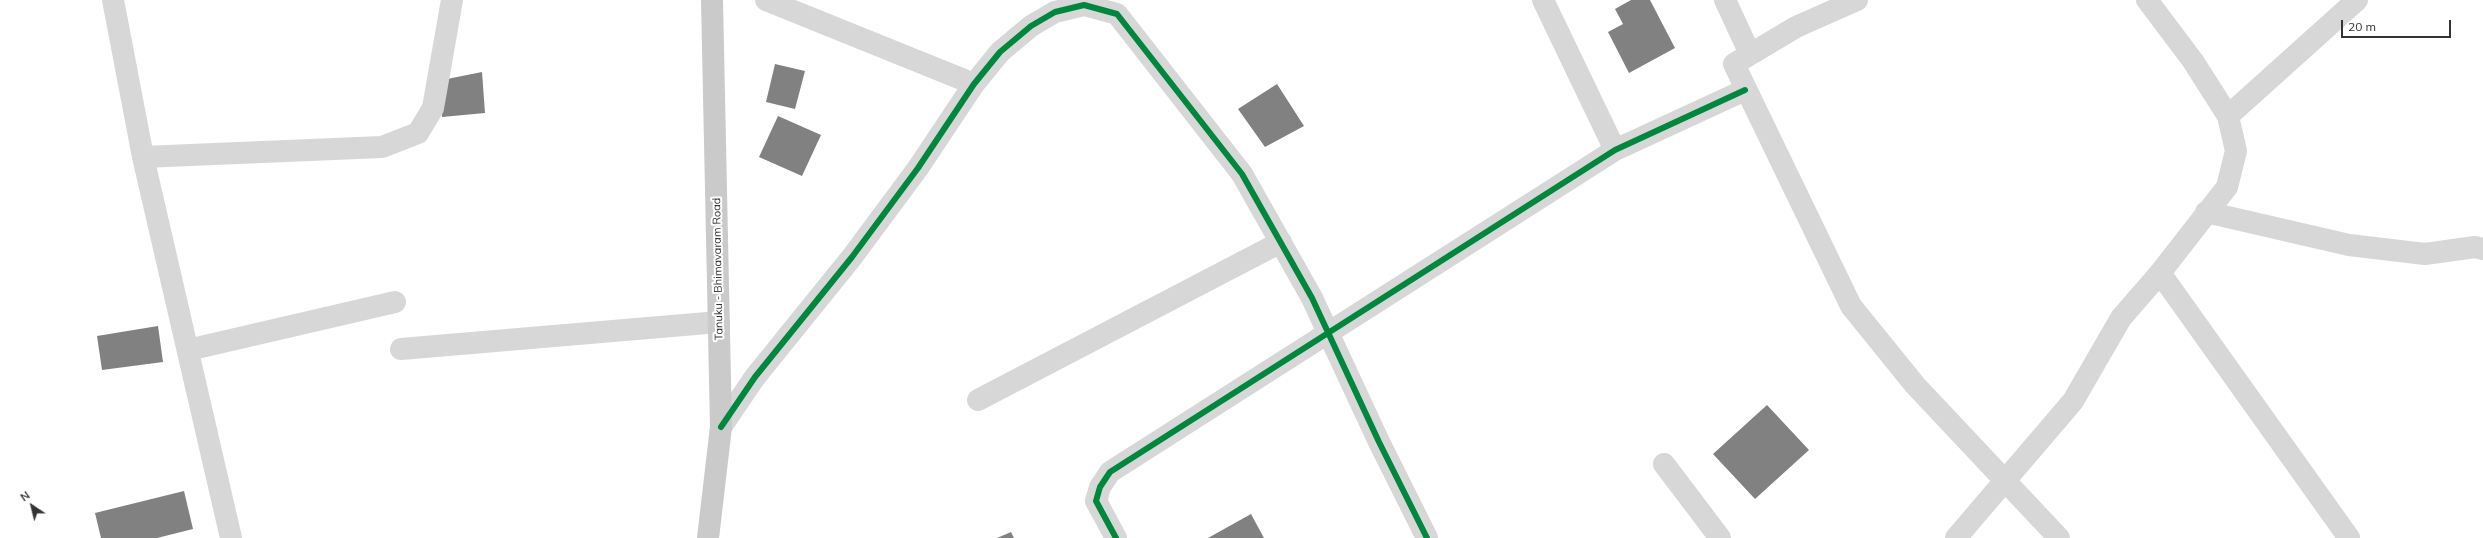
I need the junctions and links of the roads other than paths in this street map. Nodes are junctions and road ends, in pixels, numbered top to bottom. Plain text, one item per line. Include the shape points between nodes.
1 (114, 0) edge
2 (452, 0) edge
3 (712, 0) edge
4 (766, 0) edge
5 (1543, 0) edge
6 (1725, 0) edge
7 (1857, 0) edge
8 (2147, 0) edge
9 (2357, 0) edge
10 (1750, 54) junction
11 (974, 84) junction
12 (1745, 90) junction
13 (2228, 116) junction
14 (1615, 150) junction
15 (143, 157) junction
16 (2206, 212) junction
17 (1281, 242) junction
18 (2483, 249) edge
19 (2160, 273) junction
20 (395, 302) dead end
21 (719, 322) junction
22 (1328, 332) junction
23 (401, 348) dead end
24 (188, 350) junction
25 (978, 400) dead end
26 (721, 427) junction
27 (1664, 464) dead end
28 (2005, 480) junction
29 (231, 538) edge
30 (708, 538) edge
31 (1116, 538) edge
32 (1427, 538) edge
33 (1720, 538) edge
34 (1956, 538) edge
35 (2059, 538) edge
36 (2349, 538) edge

1 - 15 street
2 - 15 street via 433,108 418,133 382,147
3 - 21 main road, Tanuku - Bhimavaram Road
4 - 11 street
5 - 14 street
6 - 10 street
7 - 10 street via 1796,27
8 - 13 street via 2193,61
9 - 13 street
10 - 12 street via 1734,64
11 - 17 street via 1000,52 1031,26 1055,12 1084,5 1118,14 1242,174
11 - 26 street via 918,168 852,257 755,377
12 - 14 street
12 - 28 street via 1851,306 1915,385
13 - 16 street via 2236,151 2227,187
14 - 22 street
15 - 24 street
16 - 18 street via 2349,244 2425,254 2475,247
16 - 19 street
17 - 22 street
17 - 25 street
19 - 28 street via 2121,318 2073,401
19 - 36 street
20 - 24 street
21 - 23 street
21 - 26 main road, Tanuku - Bhimavaram Road
22 - 31 street via 1110,472 1100,487 1096,501
22 - 32 street
24 - 29 street
26 - 30 main road, Tanuku - Bhimavaram Road
27 - 33 street
28 - 34 street
28 - 35 street

